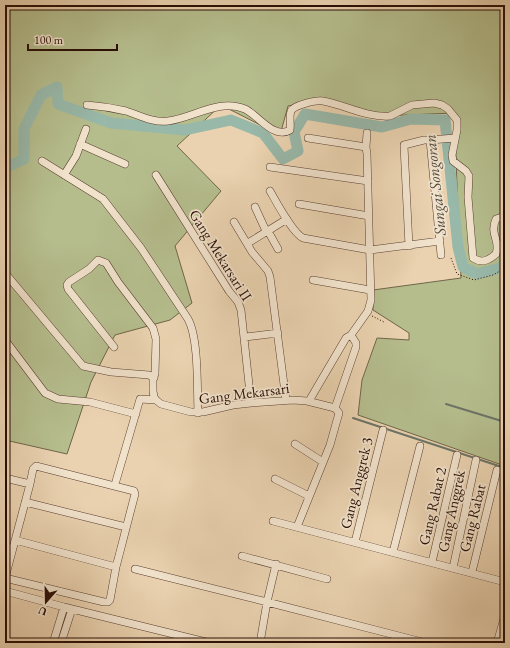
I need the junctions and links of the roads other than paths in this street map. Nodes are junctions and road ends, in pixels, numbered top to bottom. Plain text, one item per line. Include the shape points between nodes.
1 (87, 105) dead end
2 (86, 130) dead end
3 (367, 133) dead end
4 (308, 138) dead end
5 (454, 138) junction
6 (430, 140) junction
7 (80, 144) junction
8 (366, 147) junction
9 (42, 161) dead end
10 (125, 164) dead end
11 (270, 167) dead end
12 (64, 175) junction
13 (156, 175) dead end
14 (368, 181) junction
15 (270, 191) dead end
16 (298, 204) dead end
17 (254, 207) dead end
18 (370, 216) junction
19 (505, 216) edge
20 (287, 219) junction
21 (234, 222) dead end
22 (267, 231) junction
23 (440, 241) junction
24 (248, 243) junction
25 (409, 246) junction
26 (278, 248) dead end
27 (370, 250) junction
28 (441, 255) dead end
29 (5, 273) edge
30 (313, 280) dead end
31 (370, 290) junction
32 (278, 333) junction
33 (351, 335) junction
34 (245, 337) junction
35 (5, 340) edge
36 (114, 347) dead end
37 (154, 378) junction
38 (286, 400) junction
39 (308, 401) junction
40 (159, 402) junction
41 (251, 403) junction
42 (335, 408) junction
43 (198, 412) junction
44 (136, 414) junction
45 (383, 430) dead end
46 (295, 444) dead end
47 (420, 446) dead end
48 (456, 455) dead end
49 (476, 460) dead end
50 (323, 462) junction
51 (497, 470) dead end
52 (5, 478) edge
53 (275, 479) dead end
54 (116, 481) dead end
55 (30, 484) junction
56 (309, 496) junction
57 (25, 502) junction
58 (273, 521) dead end
59 (126, 527) junction
60 (297, 527) junction
61 (15, 540) junction
62 (355, 542) junction
63 (393, 552) junction
64 (242, 556) dead end
65 (432, 562) junction
66 (276, 564) junction
67 (116, 567) junction
68 (453, 568) junction
69 (135, 569) dead end
70 (472, 572) junction
71 (5, 579) edge
72 (327, 579) dead end
73 (505, 582) edge
74 (5, 591) edge
75 (267, 602) junction
76 (64, 607) junction
77 (72, 609) junction
78 (505, 614) edge
79 (406, 640) edge
80 (259, 641) edge
81 (56, 643) edge
82 (210, 643) edge
83 (426, 643) edge
84 (497, 643) edge

1 - 5 street via 116,109 160,121 215,107 239,107 247,110 271,129 284,132 290,130 291,111 294,107 306,103 321,101 385,117 412,105 434,103 448,109 456,120 457,130
2 - 7 street
3 - 8 street
4 - 8 street
5 - 6 street
5 - 19 street via 453,161 469,176 468,197 474,258 478,261 486,261 496,254 498,245 492,230 496,219
6 - 23 street
6 - 25 street via 404,145
7 - 10 street
7 - 12 street
8 - 14 street
9 - 12 street
11 - 14 street
12 - 43 street via 103,199 109,206 141,248 191,324 195,342
13 - 34 street, Gang Mekarsari II via 238,302
14 - 18 street
15 - 20 street
16 - 18 street
17 - 22 street
18 - 27 street
20 - 22 street
20 - 27 street via 303,238
21 - 24 street
22 - 24 street
22 - 26 street
23 - 25 street
23 - 28 street
24 - 32 street via 252,252 268,270
25 - 27 street
27 - 31 street
29 - 37 street via 82,366 106,372 149,375
30 - 31 street
31 - 33 street via 370,304
32 - 34 street
32 - 38 street
33 - 39 street via 346,338
33 - 42 street via 356,347
34 - 41 street, Gang Mekarsari II
35 - 44 street via 45,393 58,399 90,402
36 - 37 street via 67,285 98,260 106,263 153,328 156,339
37 - 40 street via 153,393
38 - 39 street, Gang Mekarsari
38 - 41 street, Gang Mekarsari
39 - 42 street, Gang Mekarsari
40 - 43 street, Gang Mekarsari
40 - 44 street via 140,399
41 - 43 street, Gang Mekarsari
42 - 50 street via 339,413 338,418
44 - 54 street
45 - 62 street, Gang Anggrek 3
46 - 50 street
47 - 63 street
48 - 65 street, Gang Rabat 2
49 - 68 street, Gang Anggrek
50 - 56 street
51 - 70 street, Gang Rabat
52 - 55 street
53 - 56 street
55 - 57 street
55 - 59 street via 36,466 134,491
56 - 60 street
57 - 59 street
57 - 61 street
58 - 60 street
59 - 67 street
60 - 62 street
61 - 67 street
61 - 71 street
62 - 63 street
63 - 65 street
64 - 66 street
65 - 68 street
66 - 72 street
66 - 75 street
67 - 71 street via 108,602
68 - 70 street
69 - 75 street
70 - 73 street
74 - 76 street
75 - 79 street
75 - 80 street
76 - 77 street
76 - 81 street
77 - 81 street
77 - 82 street
78 - 84 street
79 - 83 street

